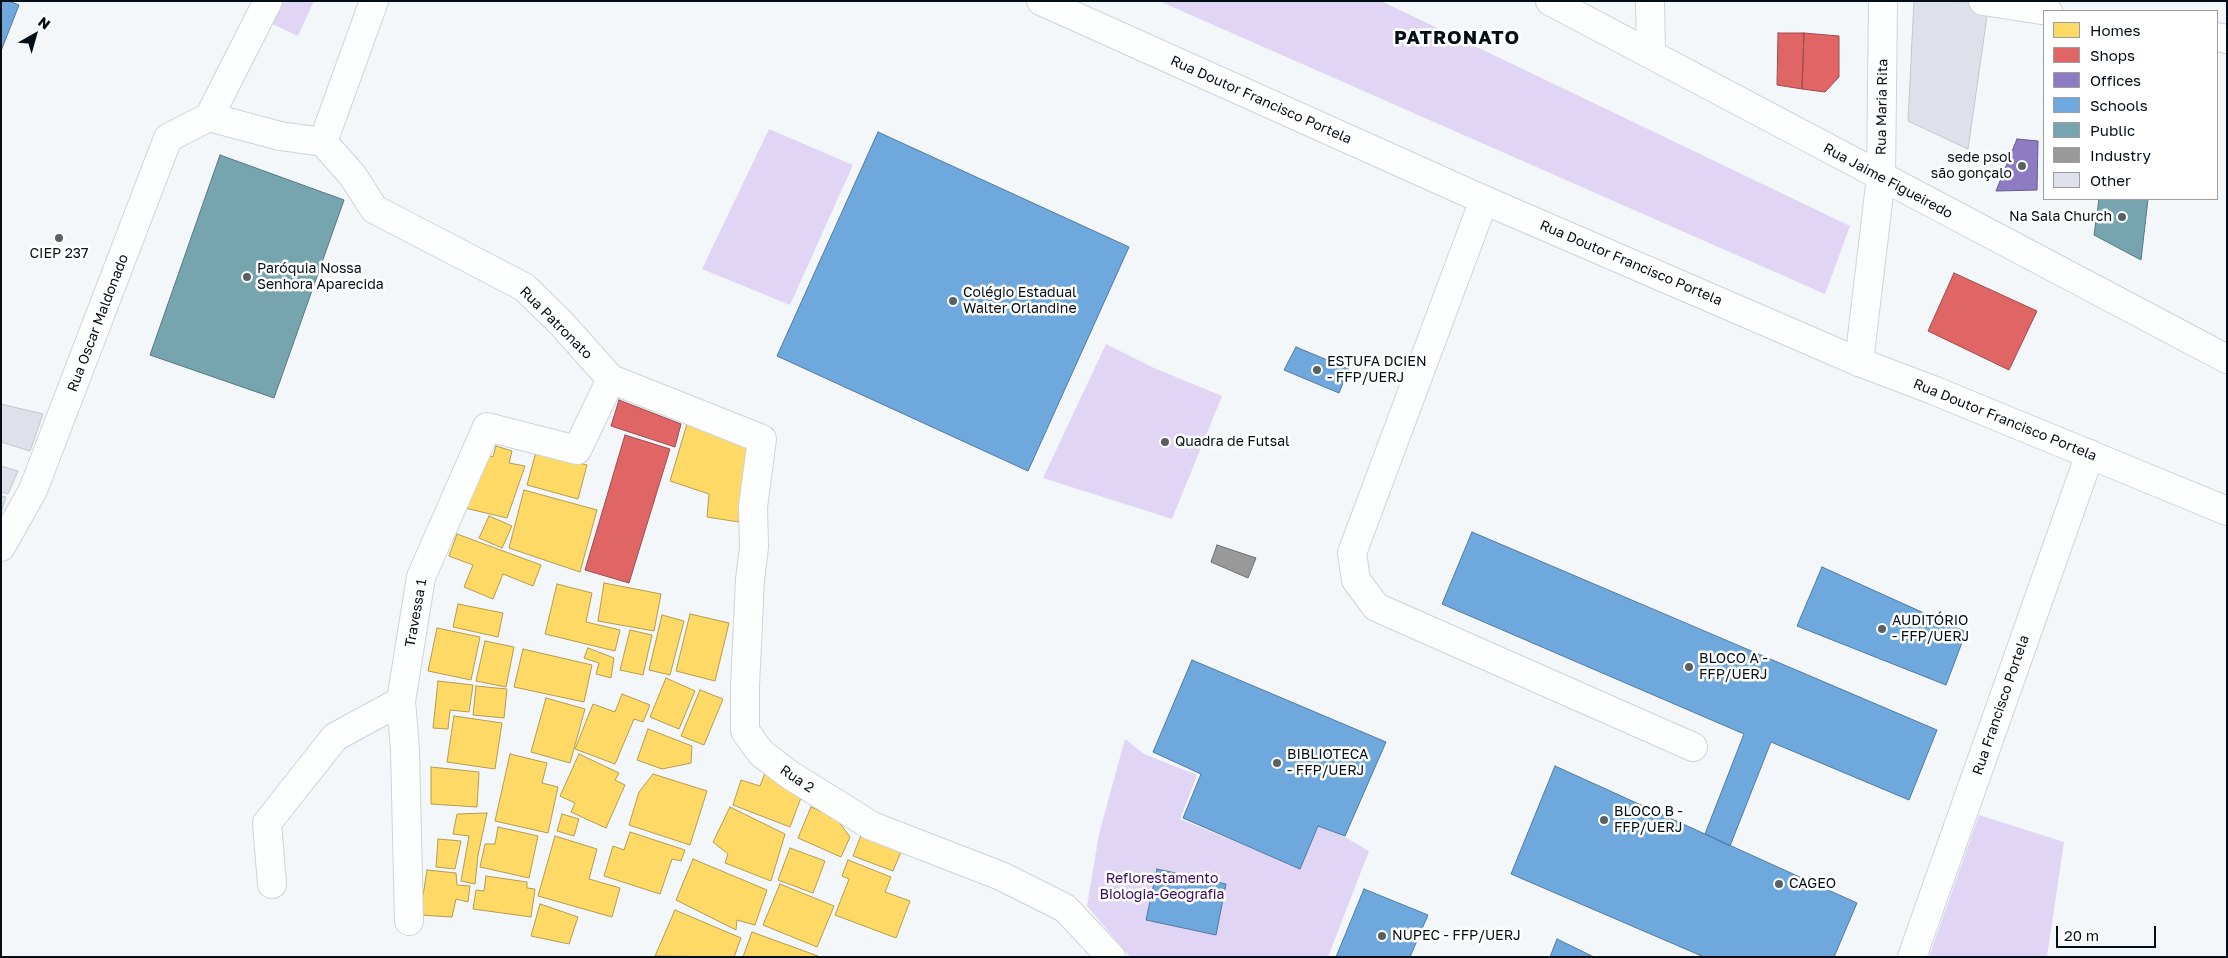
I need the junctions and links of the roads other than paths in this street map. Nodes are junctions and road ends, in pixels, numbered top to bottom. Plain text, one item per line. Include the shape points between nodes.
1 (268, 1) edge
2 (374, 1) edge
3 (1042, 1) edge
4 (1550, 1) edge
5 (1650, 1) edge
6 (1883, 1) edge
7 (1983, 1) edge
8 (2043, 10) edge
9 (1651, 54) junction
10 (209, 117) junction
11 (323, 142) junction
12 (1881, 177) junction
13 (1484, 200) junction
14 (2227, 359) edge
15 (1859, 362) junction
16 (611, 379) junction
17 (762, 439) joint
18 (2090, 454) junction
19 (2227, 511) edge
20 (1, 547) edge
21 (401, 701) junction
22 (1693, 748) dead end
23 (272, 884) dead end
24 (409, 922) dead end
25 (1111, 957) edge
26 (1912, 957) edge

1 - 10 street
2 - 11 street
3 - 13 street, Rua Doutor Francisco Portela
4 - 9 street, Rua Jaime Figueiredo
5 - 9 street
6 - 12 street, Rua Maria Rita
7 - 8 street
9 - 12 street, Rua Jaime Figueiredo
10 - 11 street via 280,136
10 - 20 street, Rua Oscar Maldonado via 168,138 36,481
11 - 16 street, Rua Patronato via 353,176 374,209 524,287
12 - 14 street, Rua Jaime Figueiredo
12 - 15 street, Rua Maria Rita
13 - 15 street, Rua Doutor Francisco Portela
13 - 22 street via 1352,553 1356,580 1376,607
15 - 18 street, Rua Doutor Francisco Portela
16 - 17 street, Rua Patronato
16 - 21 street, Travessa 1 via 577,450 487,427 421,577
17 - 25 street, Rua 2 via 752,507 754,547 745,686 746,731 761,753 790,775 872,826 1001,876 1065,908
18 - 19 street, Rua Doutor Francisco Portela
18 - 26 street, Rua Francisco Portela
21 - 23 street via 335,737 267,823
21 - 24 street, Travessa 1

